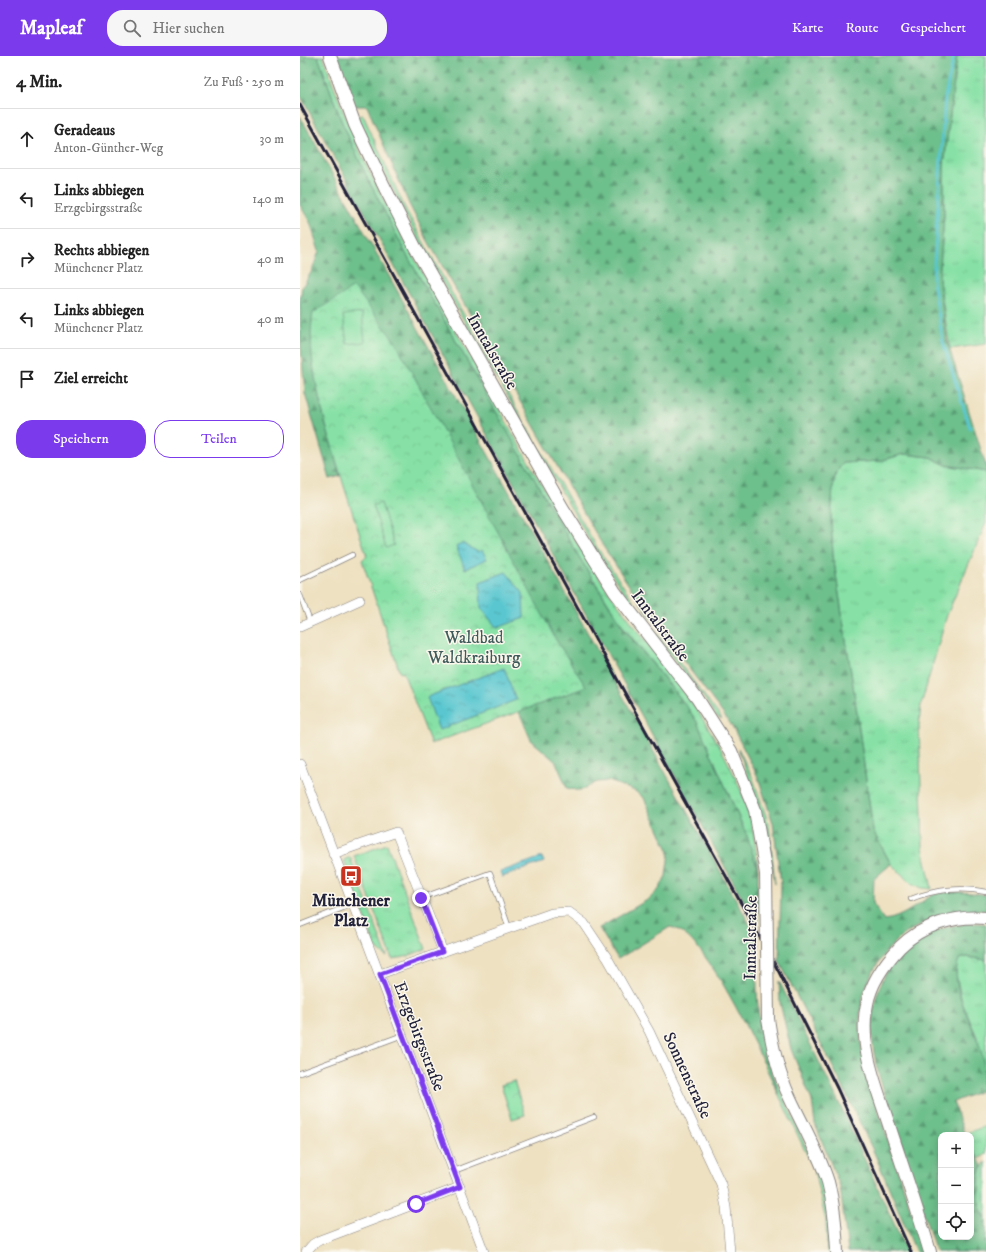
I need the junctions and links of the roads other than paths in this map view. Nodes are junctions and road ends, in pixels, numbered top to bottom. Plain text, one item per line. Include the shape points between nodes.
1 (330, 56) edge
2 (352, 555) dead end
3 (300, 580) edge
4 (300, 595) edge
5 (360, 600) dead end
6 (310, 622) junction
7 (300, 626) edge
8 (300, 764) edge
9 (333, 854) junction
10 (986, 892) edge
11 (421, 898) junction
12 (911, 899) dead end
13 (353, 904) junction
14 (986, 918) edge
15 (300, 925) edge
16 (509, 928) junction
17 (442, 952) junction
18 (380, 974) junction
19 (403, 1035) junction
20 (300, 1073) edge
21 (594, 1117) dead end
22 (454, 1172) junction
23 (460, 1187) junction
24 (306, 1252) edge
25 (484, 1252) edge
26 (730, 1252) edge
27 (836, 1252) edge
28 (930, 1252) edge

1 - 27 main road, Inntalstraße, bridge via 351,115 415,247 562,507 615,592 697,698 731,750 755,810 766,874 768,1018 789,1097 828,1183 835,1216
2 - 3 lane
4 - 6 lane
5 - 6 street
6 - 7 street
8 - 9 street, Erzgebirgsstraße
9 - 11 street via 396,832
9 - 13 street, Erzgebirgsstraße
10 - 12 lane via 939,891
11 - 16 lane via 490,873
11 - 17 street
13 - 15 lane
13 - 18 street, Erzgebirgsstraße
14 - 28 main road via 953,919 936,924 911,937 883,967 866,1004 865,1032 871,1070
16 - 17 street
16 - 26 street, Sonnenstraße via 559,911 573,914 584,923 608,958 650,1031 721,1184 726,1206
17 - 18 street
18 - 19 street, Erzgebirgsstraße
19 - 20 lane
19 - 22 street, Erzgebirgsstraße
21 - 22 lane
22 - 23 street, Erzgebirgsstraße
23 - 24 street via 320,1240
23 - 25 street, Erzgebirgsstraße

